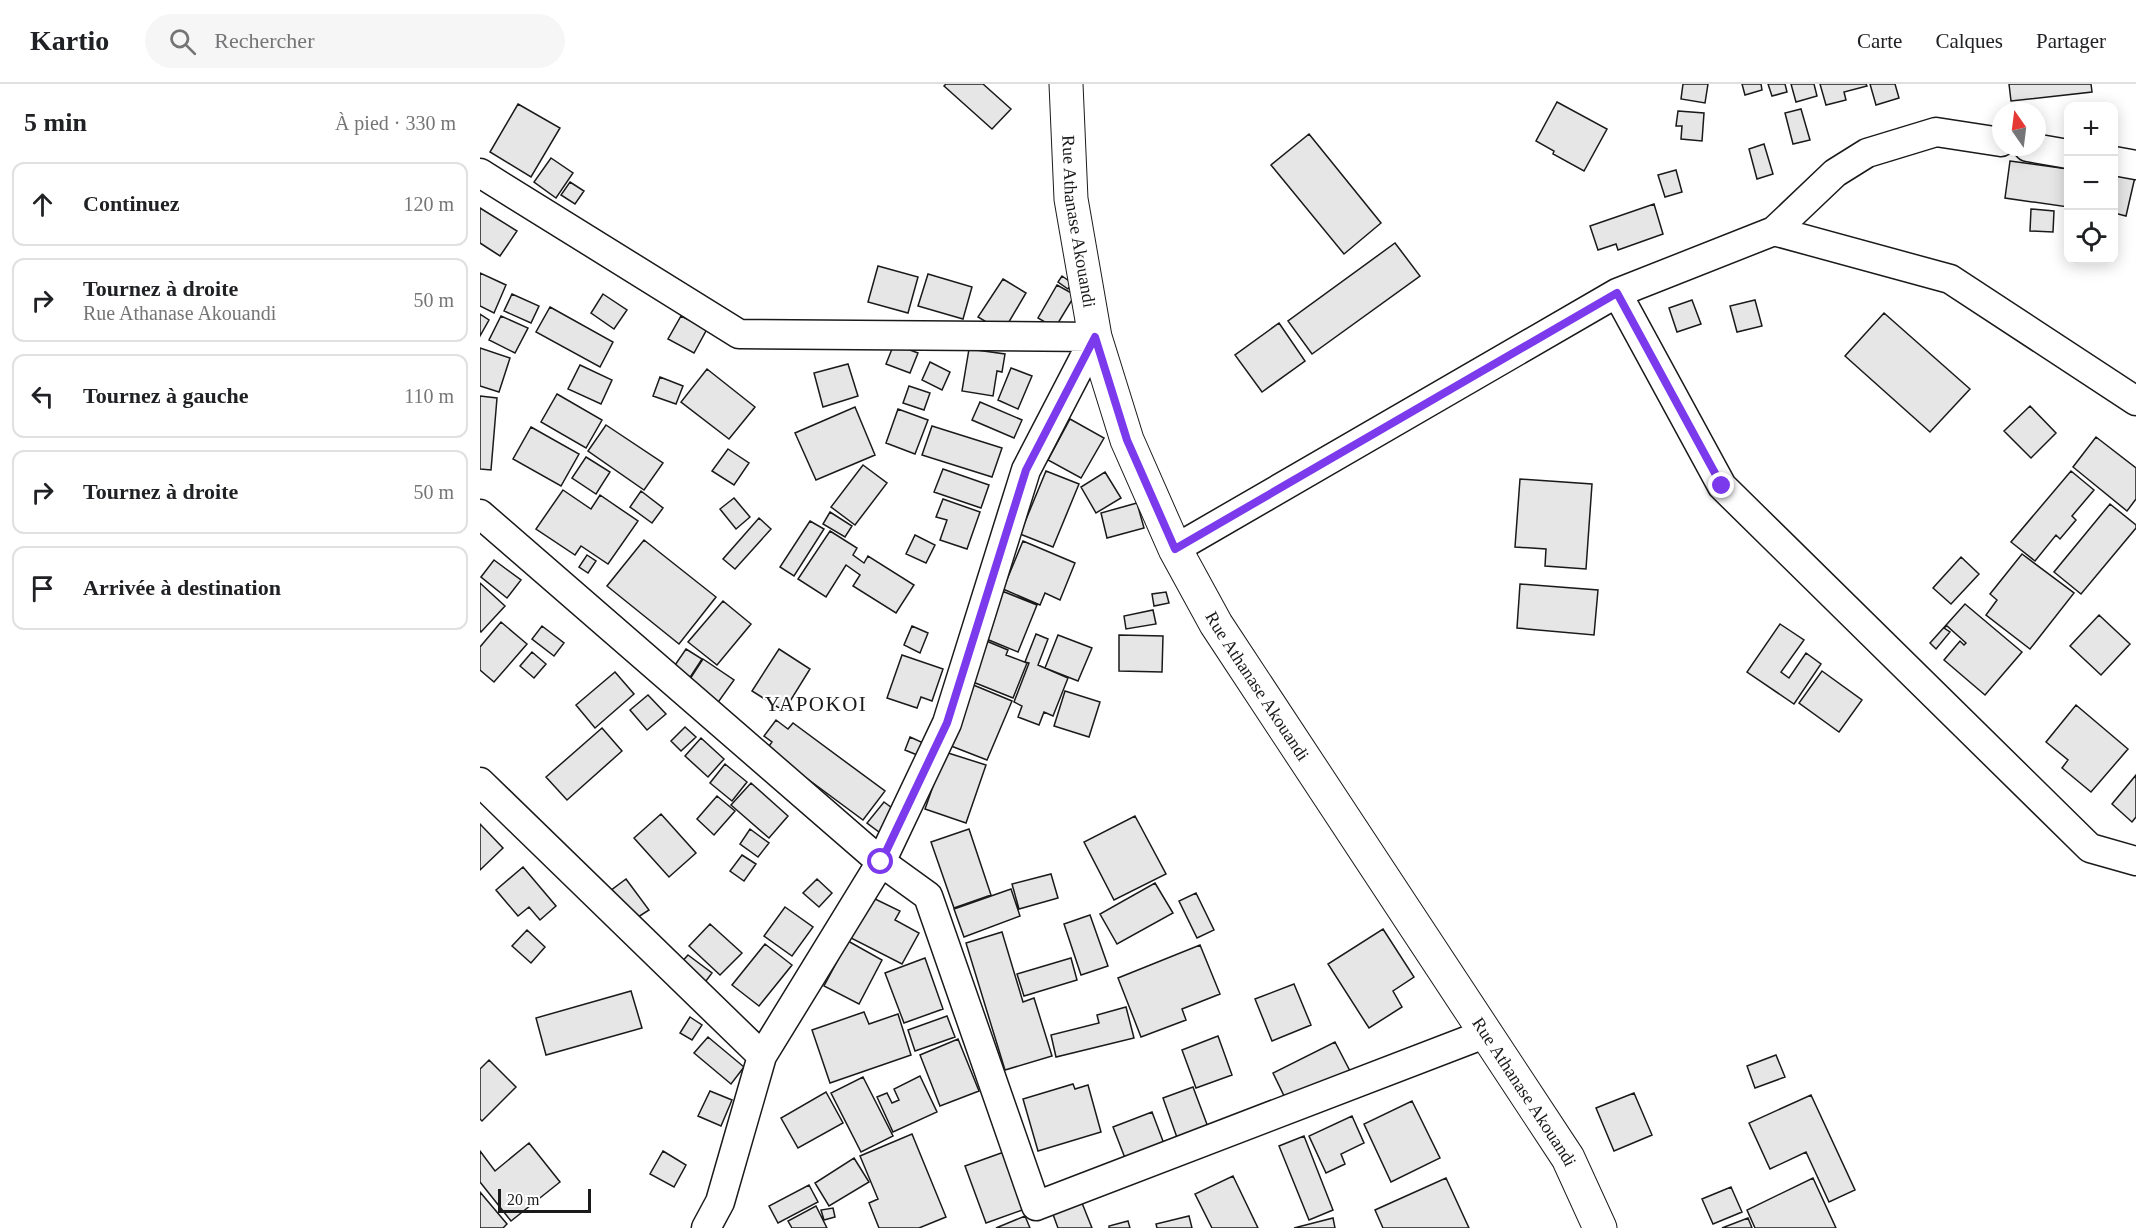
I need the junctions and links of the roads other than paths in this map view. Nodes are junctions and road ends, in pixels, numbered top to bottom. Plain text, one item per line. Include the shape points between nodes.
1 (1066, 84) edge
2 (1992, 141) edge
3 (2046, 150) edge
4 (2064, 153) edge
5 (2118, 162) edge
6 (2136, 165) edge
7 (480, 173) edge
8 (1774, 231) junction
9 (1617, 293) junction
10 (1095, 337) junction
11 (2136, 401) edge
12 (480, 514) edge
13 (1175, 549) junction
14 (480, 782) edge
15 (2136, 861) edge
16 (881, 862) junction
17 (1487, 1033) junction
18 (762, 1056) junction
19 (720, 1202) junction
20 (706, 1228) edge
21 (731, 1228) edge
22 (1600, 1228) edge

1 - 10 street, Rue Athanase Akouandi via 1071,199
2 - 8 street via 1936,132 1867,153 1835,173
3 - 4 street
5 - 6 street
7 - 10 street via 739,334
8 - 9 street
8 - 11 street via 1950,279
9 - 13 street
9 - 15 street via 1722,486 2090,848
10 - 13 street, Rue Athanase Akouandi via 1127,440
10 - 16 street via 1026,470 947,723
12 - 16 street
13 - 17 street, Rue Athanase Akouandi via 1216,624
14 - 18 street
16 - 17 street via 928,896 1036,1206
16 - 18 street
17 - 22 street, Rue Athanase Akouandi via 1568,1158
18 - 19 street
19 - 20 street
19 - 21 street

